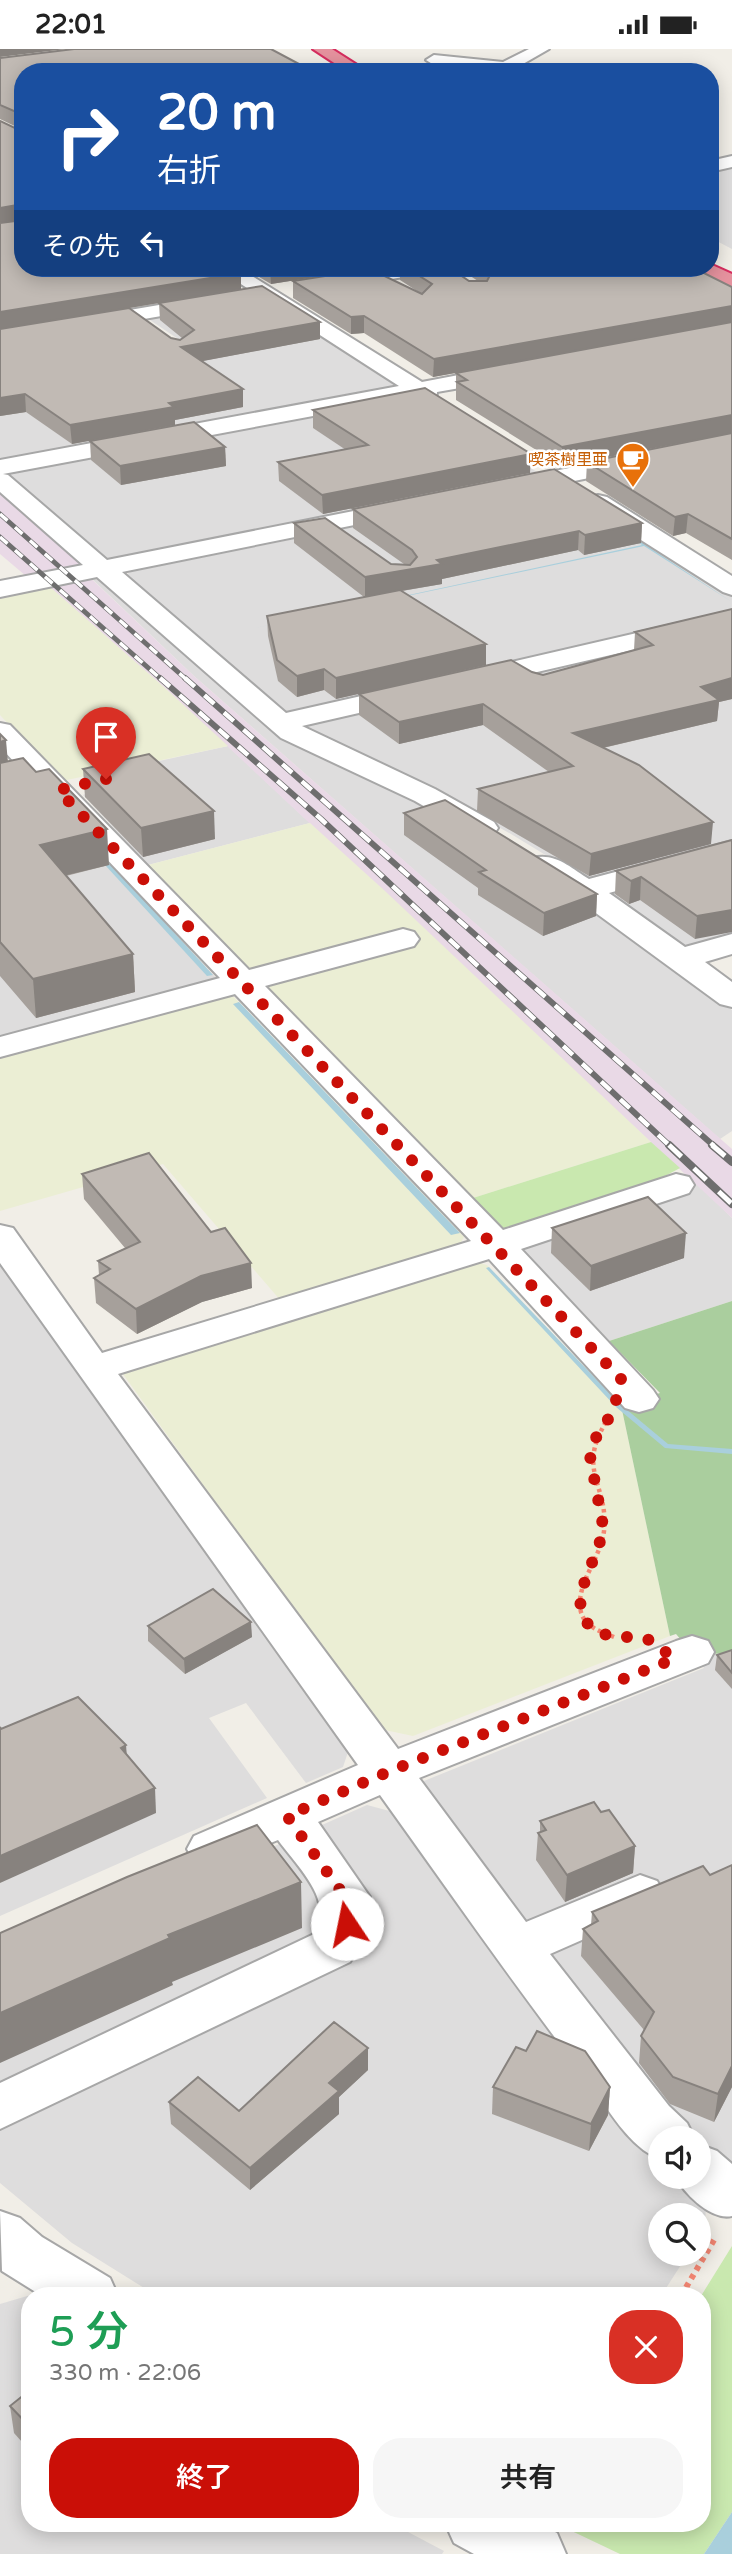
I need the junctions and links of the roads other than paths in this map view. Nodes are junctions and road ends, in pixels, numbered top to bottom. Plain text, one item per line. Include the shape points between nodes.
1 (541, 49) edge
2 (315, 55) edge
3 (434, 60) dead end
4 (336, 63) edge
5 (454, 63) edge
6 (513, 63) edge
7 (240, 277) edge
8 (367, 277) edge
9 (375, 277) edge
10 (397, 289) edge
11 (266, 293) junction
12 (134, 315) junction
13 (162, 335) edge
14 (0, 338) edge
15 (528, 369) edge
16 (419, 389) junction
17 (442, 404) edge
18 (732, 442) edge
19 (695, 449) junction
20 (535, 462) dead end
21 (0, 467) edge
22 (732, 470) edge
23 (558, 477) junction
24 (0, 480) edge
25 (490, 491) edge
26 (422, 504) edge
27 (327, 524) junction
28 (359, 547) edge
29 (104, 569) junction
30 (732, 587) edge
31 (0, 589) edge
32 (732, 619) edge
33 (279, 723) junction
34 (0, 731) edge
35 (94, 782) edge
36 (51, 784) junction
37 (11, 786) edge
38 (732, 850) edge
39 (585, 890) junction
40 (403, 939) dead end
41 (732, 944) edge
42 (680, 960) junction
43 (240, 982) junction
44 (732, 997) edge
45 (0, 1047) edge
46 (676, 1185) dead end
47 (0, 1236) edge
48 (496, 1245) junction
49 (93, 1369) junction
50 (630, 1389) road end
51 (683, 1655) road end
52 (390, 1771) junction
53 (287, 1816) junction
54 (175, 1865) edge
55 (678, 1877) edge
56 (519, 1946) junction
57 (0, 2107) edge
58 (654, 2126) edge
59 (0, 2235) edge
60 (75, 2287) edge

1 - 6 street
2 - 4 highway
3 - 5 street
7 - 11 street
8 - 11 street
9 - 10 street
11 - 12 street
11 - 16 street
12 - 13 street
12 - 14 street
15 - 16 street
16 - 17 street
16 - 21 street
18 - 19 street
19 - 22 street
19 - 23 street
20 - 23 street
23 - 25 street
23 - 30 street
24 - 29 street
26 - 27 street
27 - 28 street
27 - 29 street
29 - 31 street
29 - 33 street
32 - 33 street
33 - 39 street via 299,737 425,795
34 - 36 street
35 - 36 street
36 - 37 street
36 - 43 street
38 - 39 street
39 - 42 street
40 - 43 street
41 - 42 street
42 - 44 street
43 - 45 street
43 - 48 street
46 - 48 street
47 - 49 street
48 - 49 street
48 - 50 street
49 - 52 street
51 - 52 street
52 - 53 street
52 - 56 street
53 - 54 street
53 - 57 street via 345,1897 347,1924 332,1948
55 - 56 street
56 - 58 street
59 - 60 street

